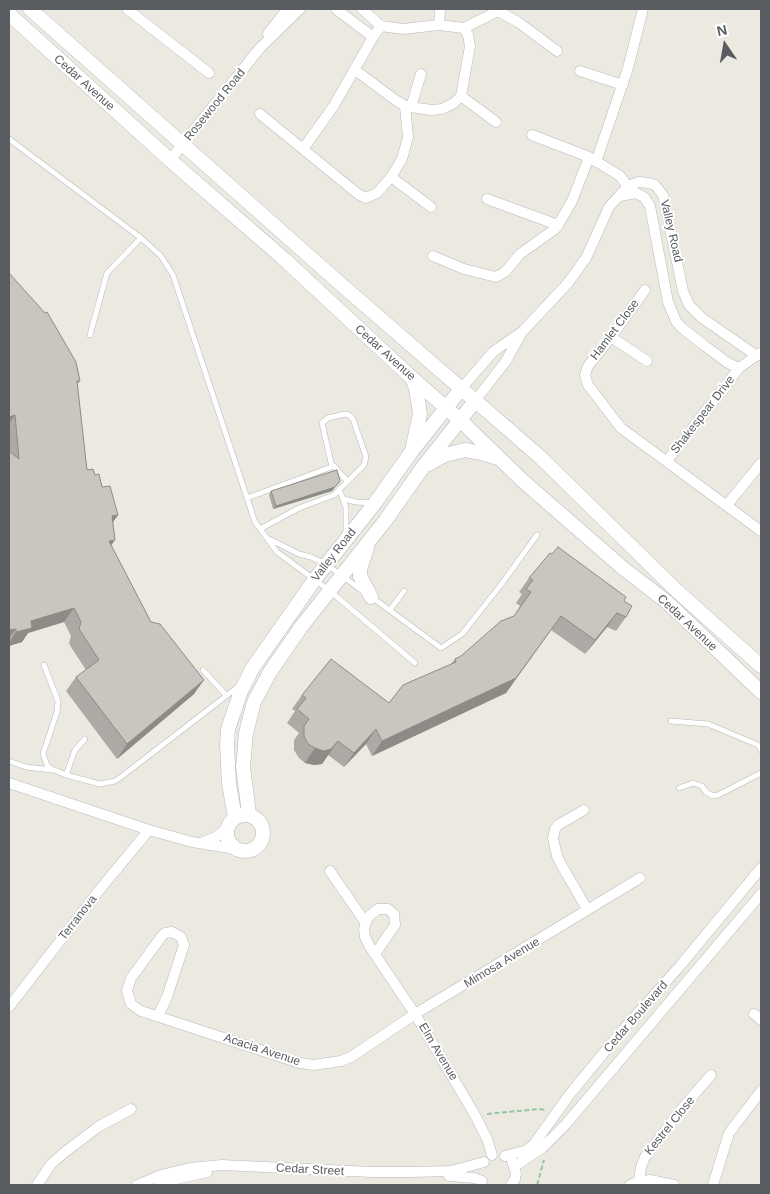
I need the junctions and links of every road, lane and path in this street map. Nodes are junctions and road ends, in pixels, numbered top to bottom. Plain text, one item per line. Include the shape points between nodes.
1 (30, 9) edge
2 (127, 9) edge
3 (287, 9) edge
4 (300, 9) edge
5 (336, 9) edge
6 (362, 9) edge
7 (440, 9) edge
8 (643, 9) edge
9 (498, 10) edge
10 (9, 14) edge
11 (439, 25) junction
12 (381, 26) junction
13 (464, 28) junction
14 (373, 37) junction
15 (260, 48) junction
16 (557, 51) dead end
17 (355, 70) junction
18 (580, 71) dead end
19 (209, 73) dead end
20 (421, 74) dead end
21 (623, 85) junction
22 (460, 96) junction
23 (408, 106) junction
24 (260, 114) dead end
25 (496, 122) dead end
26 (532, 135) dead end
27 (9, 139) edge
28 (183, 144) junction
29 (303, 149) junction
30 (592, 159) junction
31 (170, 160) junction
32 (391, 177) junction
33 (630, 189) junction
34 (487, 199) dead end
35 (431, 207) dead end
36 (558, 225) junction
37 (141, 238) junction
38 (433, 256) dead end
39 (681, 279) junction
40 (664, 282) junction
41 (645, 290) dead end
42 (523, 331) junction
43 (90, 335) dead end
44 (612, 338) junction
45 (759, 353) edge
46 (646, 361) dead end
47 (739, 368) junction
48 (586, 370) joint
49 (412, 378) junction
50 (461, 389) junction
51 (476, 401) junction
52 (446, 407) junction
53 (460, 420) junction
54 (412, 451) junction
55 (502, 459) junction
56 (667, 461) junction
57 (761, 463) edge
58 (332, 467) junction
59 (423, 467) junction
60 (347, 481) junction
61 (340, 492) junction
62 (247, 498) junction
63 (344, 499) junction
64 (375, 503) junction
65 (727, 505) junction
66 (260, 529) junction
67 (761, 531) edge
68 (537, 535) dead end
69 (269, 539) junction
70 (346, 539) junction
71 (370, 540) junction
72 (326, 564) junction
73 (341, 575) junction
74 (315, 579) junction
75 (330, 591) junction
76 (404, 591) dead end
77 (371, 597) junction
78 (390, 610) junction
79 (415, 663) dead end
80 (44, 664) dead end
81 (761, 666) edge
82 (203, 670) dead end
83 (246, 681) junction
84 (262, 686) junction
85 (761, 692) edge
86 (226, 695) junction
87 (671, 721) dead end
88 (84, 739) dead end
89 (761, 750) edge
90 (9, 761) edge
91 (54, 770) junction
92 (761, 773) edge
93 (66, 775) junction
94 (9, 783) edge
95 (679, 788) dead end
96 (584, 810) dead end
97 (242, 815) junction
98 (226, 829) junction
99 (149, 830) junction
100 (200, 843) junction
101 (236, 849) junction
102 (761, 868) edge
103 (330, 871) dead end
104 (640, 878) dead end
105 (761, 894) edge
106 (588, 910) junction
107 (365, 922) junction
108 (375, 954) junction
109 (9, 1007) edge
110 (415, 1014) junction
111 (158, 1016) junction
112 (610, 1046) junction
113 (622, 1057) junction
114 (711, 1075) dead end
115 (761, 1091) edge
116 (131, 1109) dead end
117 (475, 1115) junction
118 (554, 1116) junction
119 (492, 1155) junction
120 (505, 1156) junction
121 (484, 1162) junction
122 (515, 1166) junction
123 (296, 1171) junction
124 (484, 1183) edge
125 (635, 1183) edge
126 (37, 1185) edge
127 (137, 1185) edge
128 (159, 1185) edge
129 (511, 1185) edge
130 (674, 1185) edge
131 (713, 1185) edge

1 - 28 main road, Cedar Avenue
2 - 19 street
3 - 15 street, Rosewood Road
4 - 15 street, Rosewood Road
5 - 14 street
6 - 12 street
7 - 11 street
8 - 21 street
9 - 13 street
9 - 16 street
10 - 31 main road, Cedar Avenue
11 - 12 street via 403,29
11 - 13 street
12 - 14 street
13 - 22 street via 470,46
14 - 17 street
15 - 28 street, Rosewood Road
17 - 23 street
17 - 29 street
18 - 21 street
20 - 23 street
21 - 30 street
22 - 23 street via 442,109
22 - 25 street
23 - 32 street via 408,137 402,159
24 - 29 street
26 - 30 street
27 - 37 lane
28 - 31 street, Rosewood Road
28 - 50 main road, Cedar Avenue
29 - 32 street via 366,198 377,193
30 - 33 street via 620,176
30 - 36 street
31 - 49 main road, Cedar Avenue via 284,259
32 - 35 street
33 - 39 street, Valley Road via 639,182 650,183 663,195
33 - 40 street, Valley Road via 644,197 652,211
33 - 42 street, Valley Road via 609,207 581,267
34 - 36 street
36 - 38 street via 496,277 464,269
37 - 43 lane via 107,273
37 - 62 lane via 162,256 173,275
39 - 40 street, Valley Road
39 - 45 street via 686,300 693,310
40 - 47 street via 672,312 681,327
41 - 44 street, Hamlet Close
42 - 50 street, Valley Road via 493,352
42 - 51 street, Valley Road via 509,357
44 - 46 street
44 - 48 street, Hamlet Close
45 - 47 street, Shakespear Drive
47 - 56 street, Shakespear Drive
48 - 56 street, Shakespear Drive via 588,385 616,424
49 - 52 main road, Cedar Avenue
49 - 54 main road via 420,414
50 - 51 main road, Cedar Avenue
50 - 52 main road, Valley Road
51 - 53 main road, Valley Road
51 - 81 main road, Cedar Avenue via 539,456 677,591
52 - 53 main road, Cedar Avenue
52 - 54 main road, Valley Road
53 - 55 main road, Cedar Avenue
53 - 59 main road, Valley Road
54 - 64 main road, Valley Road
55 - 59 main road via 465,450 445,455
55 - 85 main road, Cedar Avenue via 617,564 667,602
56 - 65 street, Shakespear Drive
57 - 65 street
58 - 60 lane via 336,467
58 - 60 lane via 322,423 328,418 350,415 366,460
58 - 62 lane
59 - 71 main road, Valley Road
60 - 61 lane
61 - 63 lane
61 - 66 lane via 299,508
62 - 66 lane
63 - 64 lane
63 - 70 lane
64 - 70 main road, Valley Road
65 - 67 street, Shakespear Drive
66 - 69 lane
68 - 78 lane via 462,634 441,648
69 - 72 lane
69 - 74 lane via 286,560
70 - 72 main road, Valley Road
71 - 73 main road, Valley Road
71 - 77 main road via 360,570
72 - 73 lane
72 - 74 main road, Valley Road
73 - 75 main road, Valley Road
73 - 77 lane
74 - 75 lane
74 - 83 main road, Valley Road via 264,649
75 - 79 lane
75 - 84 main road, Valley Road via 283,651
76 - 78 lane
77 - 78 lane
80 - 91 lane via 58,700 44,754 46,765
82 - 86 lane
83 - 84 main road
83 - 86 lane
83 - 97 main road, Valley Road via 231,721 227,745 229,784
84 - 97 main road, Valley Road via 254,702 244,750
86 - 93 lane via 115,781 100,784
87 - 89 lane via 708,724 758,744
88 - 93 lane via 75,750
90 - 91 lane via 26,767
91 - 93 lane
92 - 95 lane via 718,796 693,783
94 - 99 street
96 - 106 street via 558,825 552,838 562,866
97 - 98 main road via 229,823
97 - 101 main road via 260,821 263,828 261,841 248,851
98 - 100 street
98 - 101 main road via 228,841
99 - 100 street
99 - 109 street, Terranova
100 - 101 street
102 - 112 street, Cedar Boulevard
103 - 107 street, Elm Avenue
104 - 106 street, Mimosa Avenue
105 - 113 street, Cedar Boulevard
106 - 110 street, Mimosa Avenue
107 - 108 street, Elm Avenue via 365,938
107 - 108 street via 383,908 393,913 396,920 394,928
108 - 110 street, Elm Avenue
110 - 111 street, Acacia Avenue via 351,1057 314,1065 300,1064
110 - 117 street, Elm Avenue
111 - 111 street, Acacia Avenue via 131,1004 127,991 142,962 162,936 172,932 181,937 184,945
112 - 113 street
112 - 118 street, Cedar Boulevard
113 - 122 street, Cedar Boulevard via 550,1140
114 - 125 street, Kestrel Close via 645,1157
115 - 131 street via 728,1133
116 - 126 street via 98,1127 64,1152
117 - 118 path via 539,1109
117 - 119 street, Elm Avenue
118 - 120 street, Cedar Boulevard via 527,1150
119 - 120 street
119 - 121 street, Cedar Street
120 - 122 street
121 - 123 street, Cedar Street via 433,1172
121 - 124 street, Cedar Street via 480,1175
122 - 129 street via 515,1179
123 - 124 street, Cedar Street via 359,1177 458,1176
123 - 127 street, Cedar Street via 222,1166 190,1168
123 - 128 street, Cedar Street via 216,1171
125 - 130 street via 650,1180

